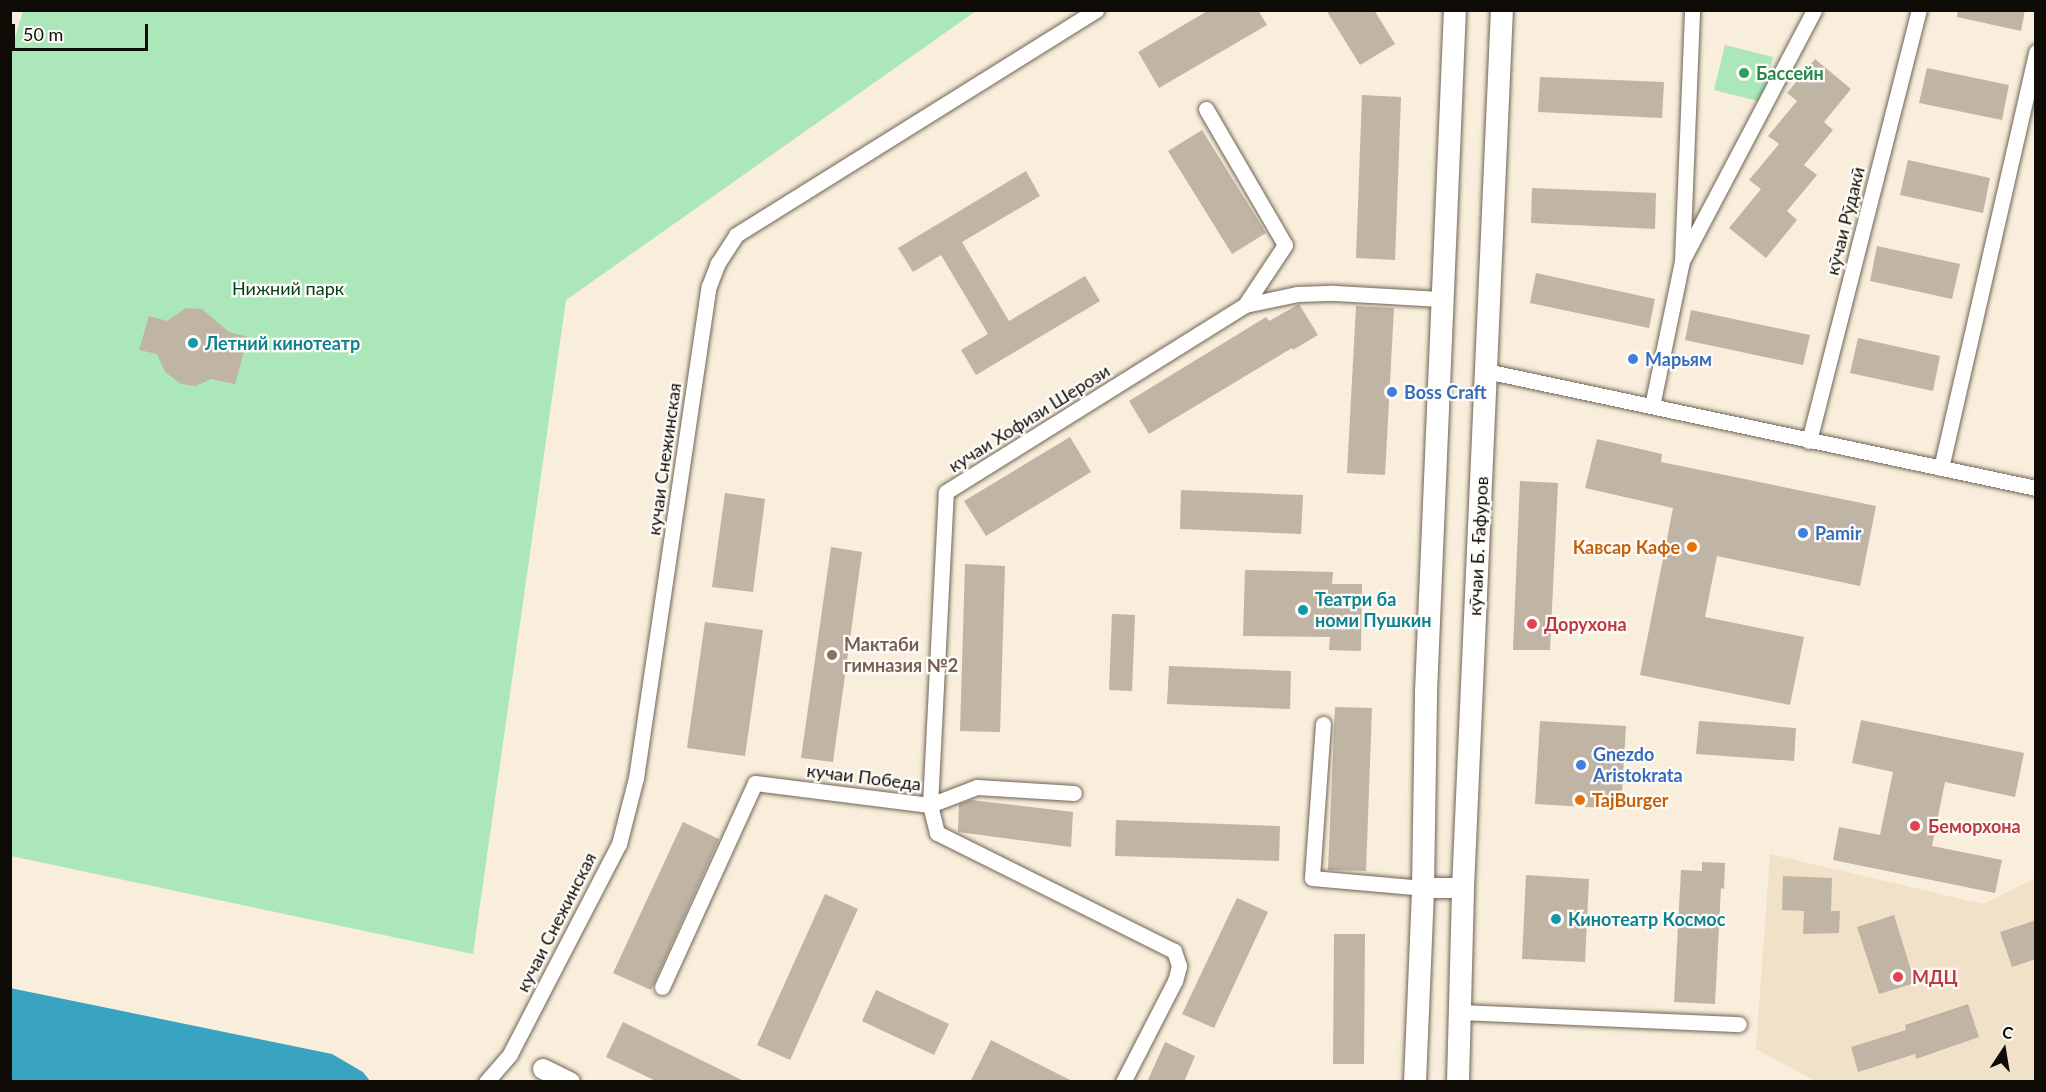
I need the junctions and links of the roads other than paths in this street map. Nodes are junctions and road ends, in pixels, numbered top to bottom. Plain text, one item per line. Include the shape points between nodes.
1 (1096, 10) edge
2 (1455, 10) edge
3 (1502, 10) edge
4 (1692, 10) edge
5 (1815, 10) edge
6 (1919, 10) edge
7 (2036, 52) edge
8 (1206, 109) dead end
9 (1682, 261) junction
10 (1442, 299) junction
11 (1245, 305) junction
12 (1486, 371) junction
13 (1652, 406) junction
14 (1809, 441) junction
15 (1941, 468) junction
16 (2036, 488) edge
17 (1323, 724) dead end
18 (1074, 794) dead end
19 (930, 805) junction
20 (1423, 888) junction
21 (1463, 888) junction
22 (662, 987) dead end
23 (1462, 1012) junction
24 (1739, 1024) dead end
25 (543, 1069) dead end
26 (568, 1081) edge
27 (486, 1082) edge
28 (1123, 1082) edge
29 (1415, 1082) edge
30 (1458, 1082) edge

1 - 27 street, кучаи Снежинская via 736,235 718,263 709,286 636,778 619,844 510,1054
2 - 10 main road
3 - 12 main road, кӯчаи Б. Ғафуров
4 - 9 street
5 - 9 street
6 - 14 street, кӯчаи Рӯдакӣ
7 - 15 street
8 - 11 street via 1285,245
9 - 13 street
10 - 11 street via 1297,294
10 - 20 main road via 1426,692
11 - 19 street, кучаи Хофизи Шерози via 946,492
12 - 13 street
12 - 21 main road, кӯчаи Б. Ғафуров
13 - 14 street
14 - 15 street
15 - 16 street
17 - 20 street via 1312,878
18 - 19 street, кучаи Победа via 977,787
19 - 22 street, кучаи Победа via 755,783
19 - 28 street via 937,833 1174,951 1179,966 1175,981
20 - 21 street
20 - 29 main road
21 - 23 main road, кӯчаи Б. Ғафуров
23 - 24 street
23 - 30 main road, кӯчаи Б. Ғафуров
25 - 26 street

